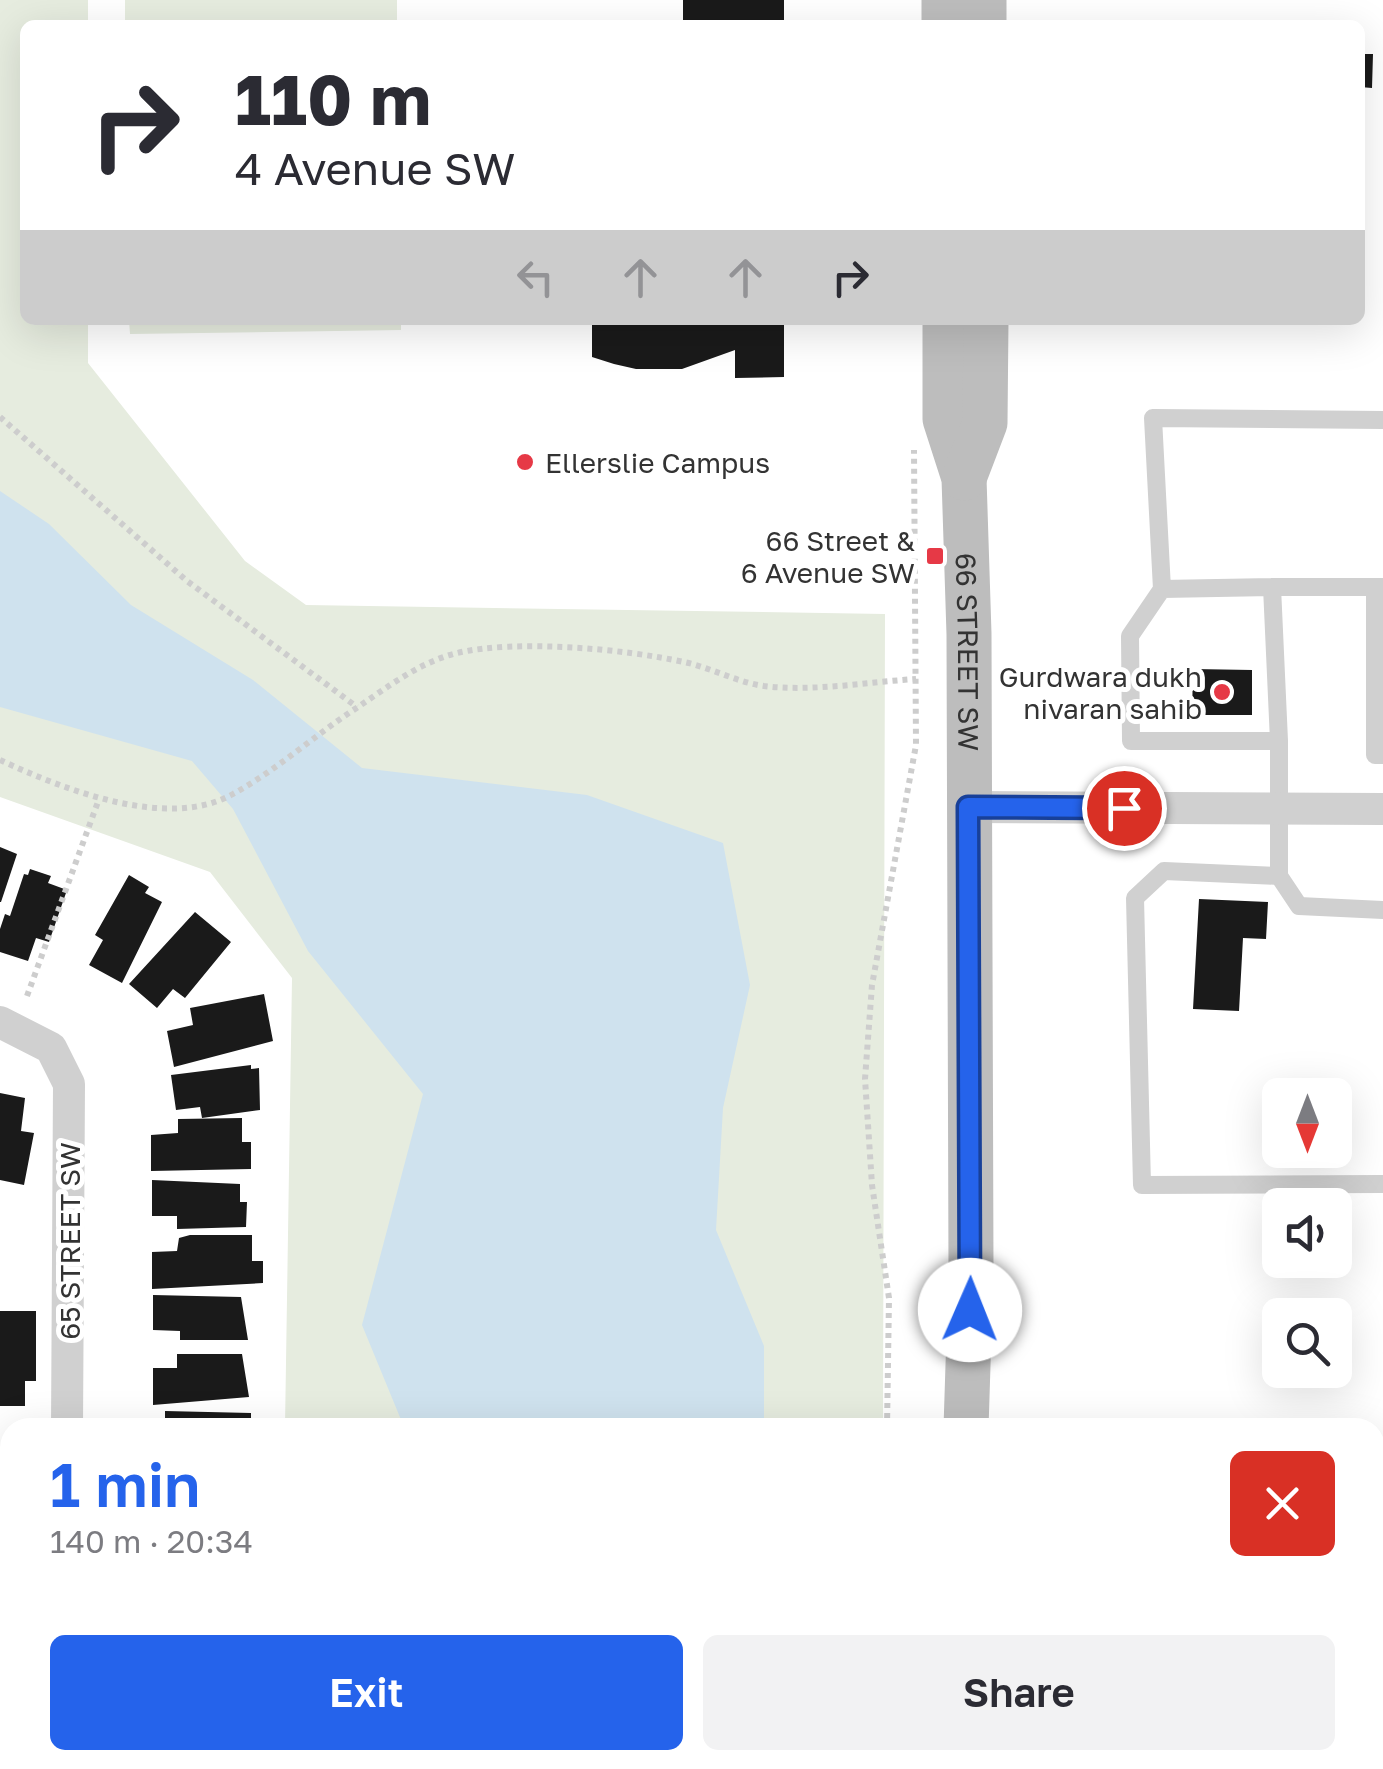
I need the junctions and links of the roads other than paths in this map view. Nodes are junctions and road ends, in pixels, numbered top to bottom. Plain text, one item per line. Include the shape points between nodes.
1 (944, 325) edge
2 (986, 325) edge
3 (1383, 420) edge
4 (964, 478) junction
5 (1272, 587) junction
6 (1379, 587) edge
7 (1162, 590) junction
8 (1279, 741) junction
9 (1383, 755) edge
10 (968, 807) junction
11 (1383, 808) edge
12 (1281, 810) junction
13 (1279, 876) junction
14 (1383, 910) edge
15 (0, 1022) edge
16 (1383, 1184) edge
17 (67, 1418) edge
18 (966, 1418) edge

1 - 4 main road, 66 STREET SW via 945,419
2 - 4 main road, 66 STREET SW via 985,423
3 - 7 lane via 1153,418
4 - 10 main road, 66 STREET SW
5 - 6 lane
5 - 7 lane
5 - 8 lane
6 - 9 lane via 1376,755
7 - 8 lane via 1130,636 1131,741
8 - 12 lane
10 - 12 street
10 - 18 main road, 66 STREET SW
11 - 12 street
12 - 13 lane
13 - 14 lane via 1299,906
13 - 16 lane via 1164,870 1136,898 1142,1185
15 - 17 street, 65 STREET SW via 40,1039 59,1057 70,1098

